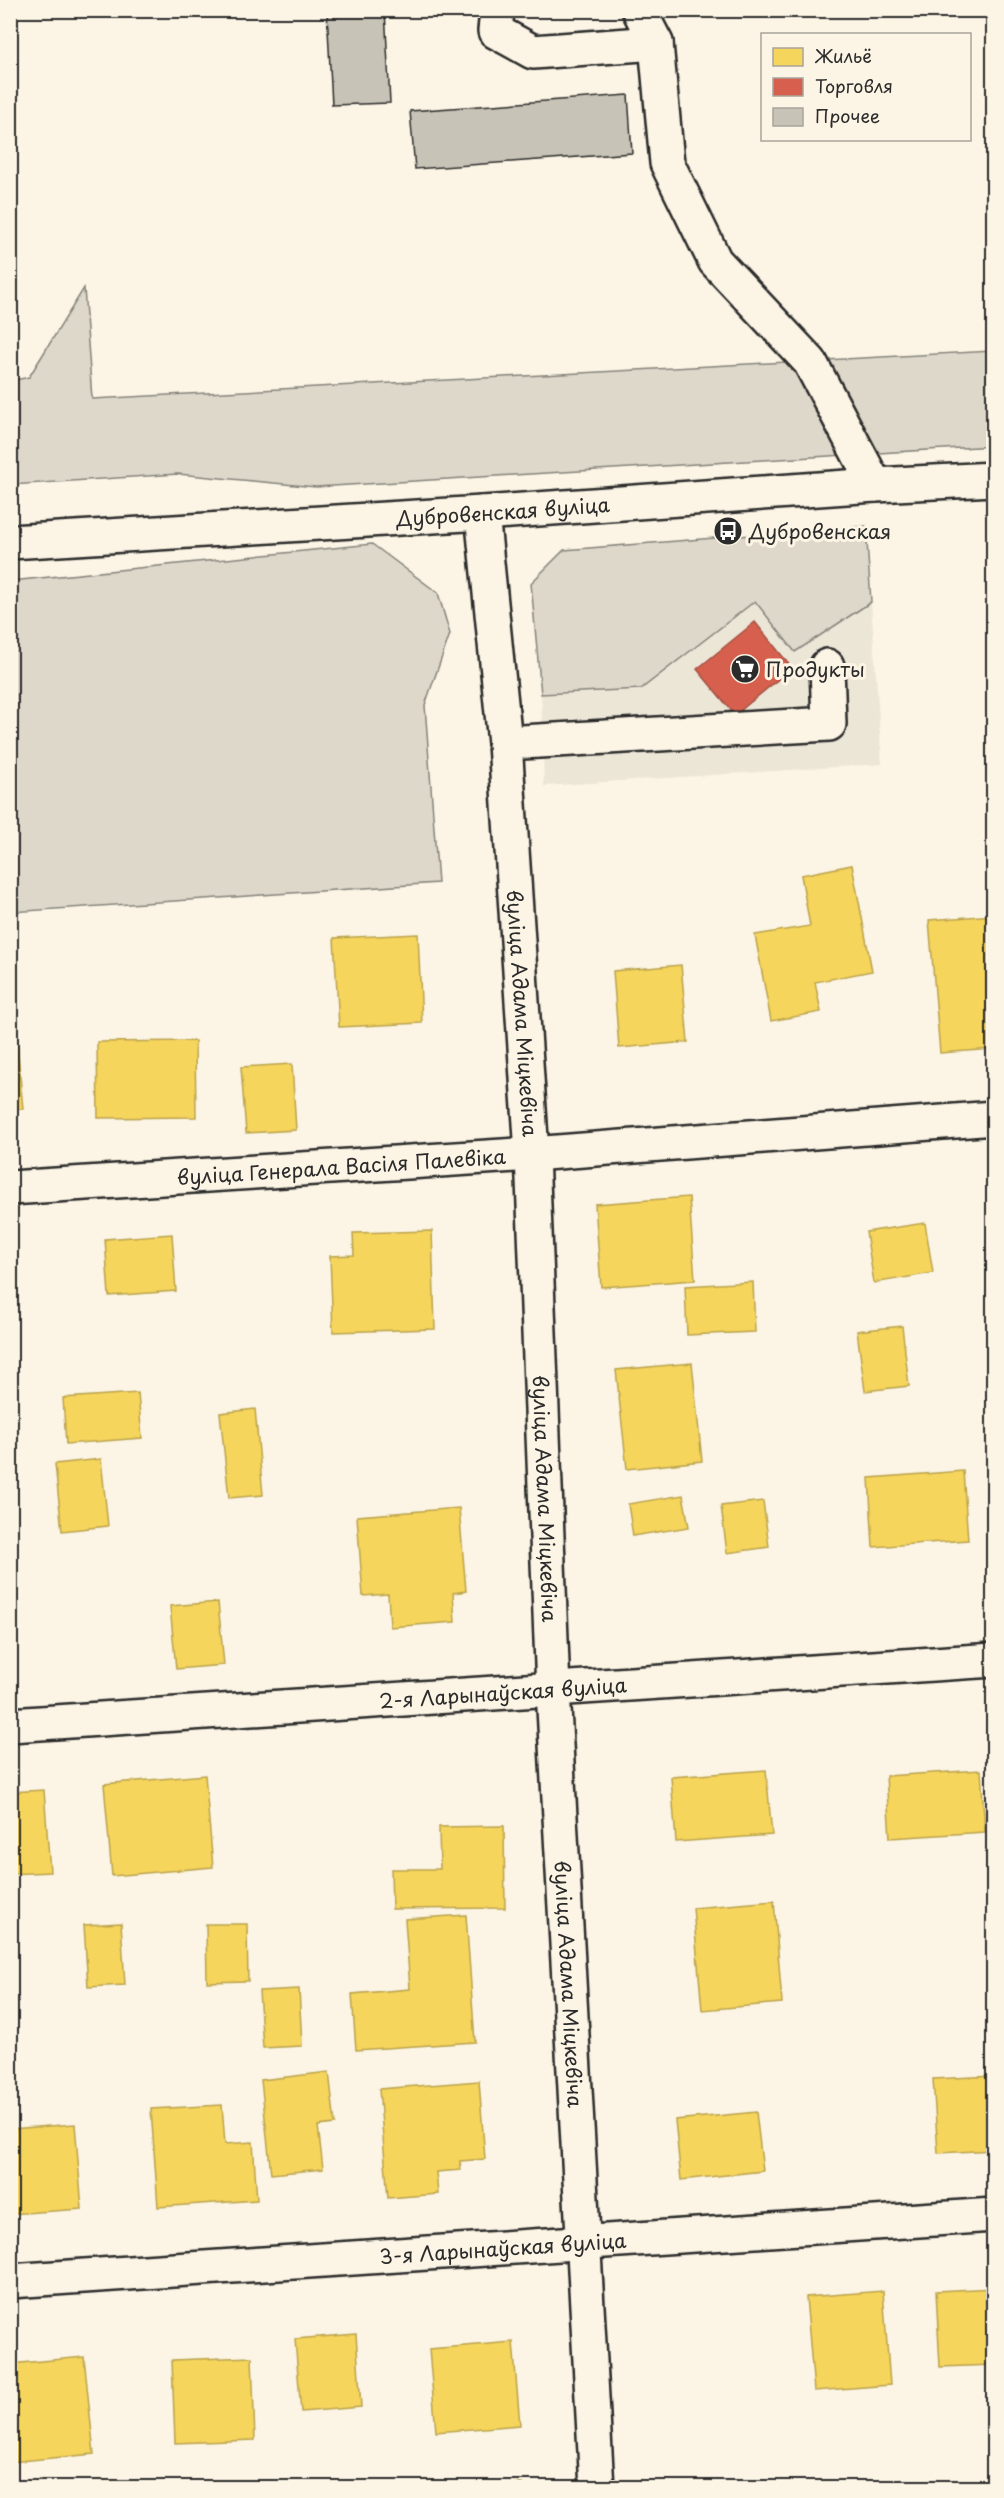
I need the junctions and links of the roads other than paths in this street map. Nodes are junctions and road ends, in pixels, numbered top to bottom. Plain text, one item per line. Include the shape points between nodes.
1 (497, 10) edge
2 (639, 10) edge
3 (656, 43) junction
4 (993, 479) edge
5 (875, 485) junction
6 (482, 513) junction
7 (10, 542) edge
8 (827, 666) dead end
9 (505, 743) junction
10 (993, 1118) edge
11 (532, 1154) junction
12 (10, 1188) edge
13 (993, 1660) edge
14 (553, 1690) junction
15 (10, 1725) edge
16 (993, 2215) edge
17 (584, 2242) junction
18 (10, 2281) edge
19 (597, 2487) edge

1 - 3 street via 495,31 533,52
2 - 3 street
3 - 5 street via 667,163 715,261 810,362
4 - 5 street, Дубровенская вуліца
5 - 6 street, Дубровенская вуліца
6 - 7 street, Дубровенская вуліца
6 - 9 street, вуліца Адама Міцкевіча
8 - 9 street via 829,724
9 - 11 street, вуліца Адама Міцкевіча
10 - 11 street, вуліца Генерала Васіля Палевіка
11 - 12 street, вуліца Генерала Васіля Палевіка
11 - 14 street, вуліца Адама Міцкевіча
13 - 14 street, 2-я Ларынаўская вуліца
14 - 15 street, 2-я Ларынаўская вуліца
14 - 17 street, вуліца Адама Міцкевіча
16 - 17 street, 3-я Ларынаўская вуліца
17 - 18 street, 3-я Ларынаўская вуліца
17 - 19 street, вуліца Адама Міцкевіча

